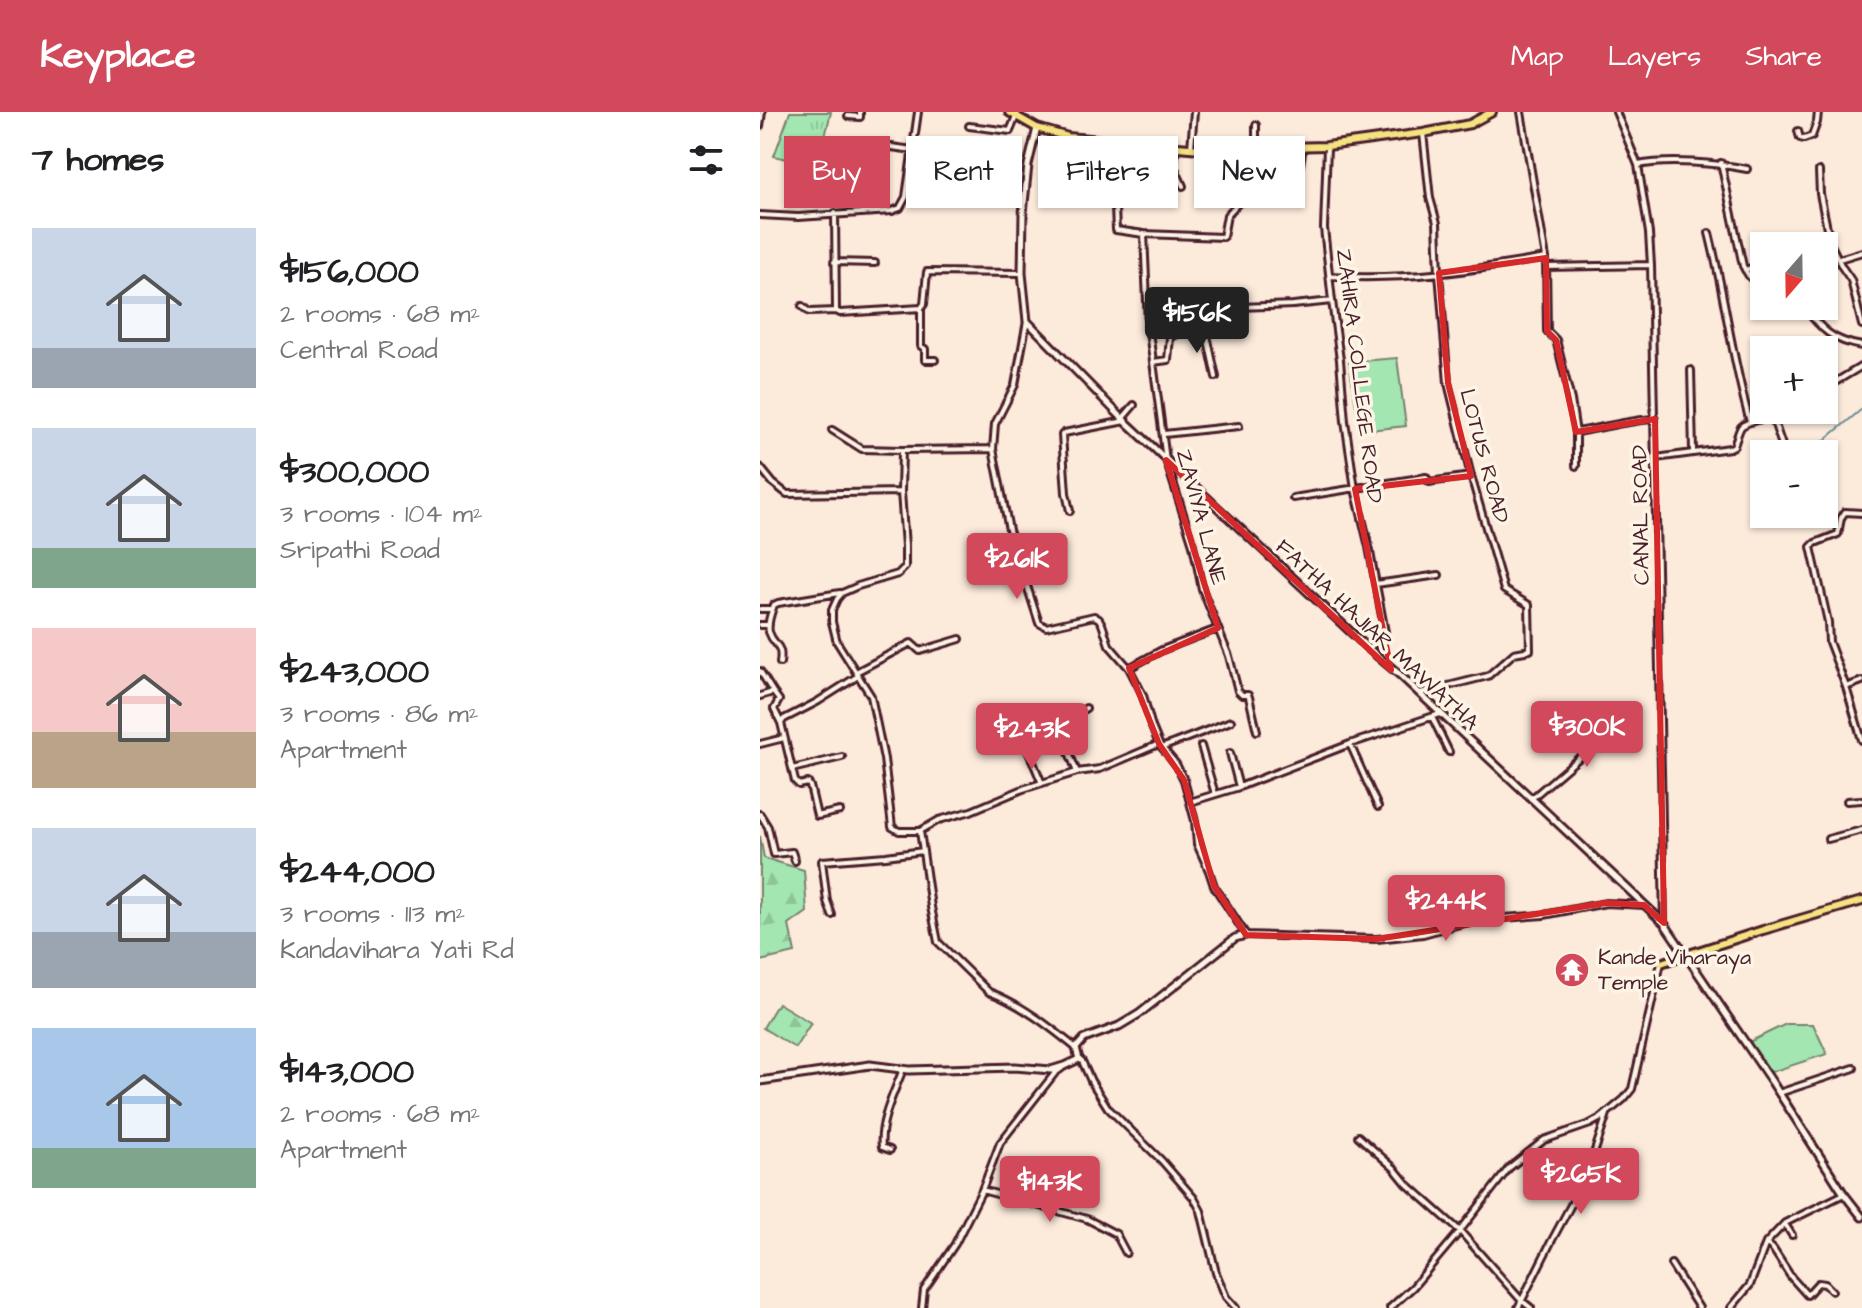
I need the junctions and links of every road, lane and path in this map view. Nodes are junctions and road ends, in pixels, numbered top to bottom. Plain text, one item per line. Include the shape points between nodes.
1 (762, 112) edge
2 (860, 112) edge
3 (918, 112) edge
4 (1009, 112) edge
5 (1194, 112) edge
6 (1492, 112) edge
7 (1521, 112) edge
8 (1616, 112) edge
9 (1818, 112) edge
10 (1017, 114) edge
11 (848, 116) dead end
12 (1256, 125) dead end
13 (760, 126) edge
14 (969, 126) dead end
15 (1037, 128) junction
16 (1798, 131) dead end
17 (1423, 133) junction
18 (915, 136) edge
19 (1065, 136) edge
20 (1256, 136) edge
21 (1327, 146) junction
22 (1178, 147) edge
23 (1305, 147) edge
24 (1191, 148) joint
25 (1721, 163) junction
26 (1638, 165) junction
27 (1747, 169) dead end
28 (1819, 171) dead end
29 (1178, 175) edge
30 (1183, 186) dead end
31 (906, 197) edge
32 (1024, 198) joint
33 (1115, 208) edge
34 (1234, 208) edge
35 (835, 213) junction
36 (760, 215) edge
37 (1828, 232) edge
38 (1709, 233) dead end
39 (1144, 234) junction
40 (1862, 252) edge
41 (1546, 258) junction
42 (1839, 259) joint
43 (834, 262) junction
44 (875, 263) dead end
45 (1651, 265) junction
46 (1546, 267) junction
47 (1750, 268) edge
48 (1745, 270) junction
49 (1022, 273) junction
50 (1439, 273) junction
51 (1750, 275) edge
52 (1330, 276) junction
53 (1332, 301) junction
54 (802, 306) dead end
55 (921, 308) junction
56 (836, 311) junction
57 (1814, 320) edge
58 (1027, 321) junction
59 (1862, 325) edge
60 (1205, 326) junction
61 (1862, 346) edge
62 (935, 360) dead end
63 (1153, 362) junction
64 (1862, 366) edge
65 (1691, 370) dead end
66 (1216, 377) dead end
67 (1838, 380) edge
68 (1134, 405) dead end
69 (1655, 419) junction
70 (1124, 420) junction
71 (1750, 422) joint
72 (1239, 426) dead end
73 (832, 430) dead end
74 (1576, 432) junction
75 (1164, 434) junction
76 (993, 449) junction
77 (902, 450) junction
78 (1693, 451) junction
79 (1656, 458) junction
80 (1166, 460) junction
81 (1576, 466) dead end
82 (760, 467) edge
83 (1471, 476) junction
84 (1355, 489) junction
85 (901, 492) junction
86 (1293, 498) dead end
87 (1070, 511) dead end
88 (1862, 513) edge
89 (1439, 575) dead end
90 (1376, 584) junction
91 (842, 593) junction
92 (760, 609) edge
93 (772, 609) junction
94 (760, 625) edge
95 (769, 625) junction
96 (1218, 628) junction
97 (960, 639) dead end
98 (1369, 649) junction
99 (780, 663) dead end
100 (1129, 668) junction
101 (760, 671) edge
102 (857, 674) junction
103 (1862, 681) edge
104 (1846, 687) junction
105 (773, 692) junction
106 (1418, 693) junction
107 (760, 696) edge
108 (1086, 708) dead end
109 (1011, 710) dead end
110 (1440, 714) junction
111 (1432, 717) junction
112 (1231, 721) dead end
113 (781, 723) junction
114 (1570, 726) dead end
115 (1257, 731) dead end
116 (784, 738) junction
117 (1063, 738) dead end
118 (1024, 739) junction
119 (1862, 740) edge
120 (760, 744) edge
121 (1350, 744) junction
122 (1161, 746) junction
123 (1201, 746) dead end
124 (1449, 752) dead end
125 (1230, 753) dead end
126 (842, 757) dead end
127 (792, 769) junction
128 (1077, 772) junction
129 (1042, 782) junction
130 (1239, 787) junction
131 (1215, 794) junction
132 (1531, 799) junction
133 (1862, 800) edge
134 (1847, 801) dead end
135 (1190, 802) junction
136 (1378, 807) dead end
137 (840, 811) dead end
138 (760, 814) edge
139 (1862, 830) edge
140 (920, 831) junction
141 (1828, 839) dead end
142 (923, 851) junction
143 (795, 861) dead end
144 (1862, 901) edge
145 (1644, 905) junction
146 (832, 915) dead end
147 (1664, 923) junction
148 (1246, 935) junction
149 (1686, 955) junction
150 (1661, 963) joint
151 (1076, 1048) junction
152 (1079, 1059) junction
153 (1064, 1066) junction
154 (1854, 1068) dead end
155 (903, 1069) junction
156 (760, 1081) edge
157 (1779, 1093) junction
158 (1608, 1112) junction
159 (1358, 1136) dead end
160 (890, 1150) dead end
161 (982, 1190) junction
162 (1844, 1194) junction
163 (1862, 1217) edge
164 (1785, 1223) junction
165 (1460, 1231) junction
166 (1792, 1235) dead end
167 (1766, 1243) junction
168 (1126, 1253) dead end
169 (1671, 1264) dead end
170 (1832, 1291) dead end
171 (1521, 1300) junction
172 (922, 1308) edge
173 (1236, 1308) edge
174 (1390, 1308) edge
175 (1518, 1308) edge
176 (1531, 1308) edge
177 (1699, 1308) edge
178 (1731, 1308) edge

1 - 13 street
2 - 11 street via 860,117
3 - 18 street
4 - 10 main road
5 - 24 street
6 - 17 main road via 1470,124
7 - 41 street
8 - 26 street, CANAL ROAD
9 - 16 street via 1812,136 1800,138
10 - 14 street via 1010,131
10 - 15 main road
12 - 20 street
15 - 19 main road
15 - 32 street
17 - 21 main road
17 - 50 street, LOTUS ROAD
21 - 23 main road
21 - 52 street, ZAHIRA COLLEGE ROAD via 1324,228
22 - 24 main road
25 - 26 street
25 - 27 street
25 - 48 street
26 - 45 street, CANAL ROAD
28 - 37 street
29 - 30 street
31 - 35 street via 892,211
32 - 49 street
33 - 39 street via 1116,230
34 - 39 street via 1223,237
35 - 36 street
35 - 43 street
38 - 71 street
39 - 63 street, ZAVIYA LANE
40 - 42 street
41 - 46 street
41 - 50 street
42 - 59 street via 1851,280
43 - 44 street
43 - 56 street
45 - 46 street
45 - 69 street, CANAL ROAD
46 - 74 street via 1547,331 1556,340
47 - 48 street
48 - 51 street
49 - 55 street via 927,272
49 - 58 street
50 - 52 street
50 - 83 street, LOTUS ROAD via 1448,383
52 - 53 street, ZAHIRA COLLEGE ROAD
53 - 60 street via 1210,308
53 - 84 street, ZAHIRA COLLEGE ROAD
54 - 56 street via 809,312
55 - 56 street
55 - 62 street via 921,346 925,360
57 - 61 street via 1831,336
58 - 70 street, FATHA HAJIAR MAWATHA
58 - 76 street via 1015,385 995,424
60 - 63 street via 1170,337 1168,360
60 - 66 street
63 - 75 street, ZAVIYA LANE
64 - 67 street
65 - 78 street
68 - 70 street
69 - 74 street
69 - 79 street, CANAL ROAD
70 - 80 street, FATHA HAJIAR MAWATHA
70 - 87 street via 1063,433
71 - 78 street via 1741,428 1734,446
72 - 75 street
73 - 77 street via 862,449
74 - 81 street
75 - 80 street, ZAVIYA LANE
76 - 77 street
76 - 100 street via 1009,530 1039,623 1046,627 1094,616
77 - 85 street
78 - 79 street
79 - 147 street, CANAL ROAD
80 - 96 street, ZAVIYA LANE
80 - 98 street, FATHA HAJIAR MAWATHA
82 - 85 street via 787,494
83 - 84 street via 1429,482 1426,477
83 - 106 street, LOTUS ROAD via 1504,590 1529,605 1530,650 1514,653 1488,676
84 - 86 street
84 - 90 street, ZAHIRA COLLEGE ROAD
85 - 91 street via 905,567
88 - 104 street via 1845,512 1838,534 1811,547 1829,642
89 - 90 street
90 - 98 street, ZAHIRA COLLEGE ROAD via 1385,632
91 - 93 street via 778,603
91 - 102 street via 832,622 837,642
92 - 93 street
93 - 95 street
94 - 95 street
95 - 99 street via 782,651
96 - 100 street
96 - 115 street, ZAVIYA LANE via 1238,691 1249,697
97 - 102 street via 920,651 911,643
98 - 106 street, FATHA HAJIAR MAWATHA
100 - 122 street
101 - 105 street
102 - 113 street
102 - 140 street via 871,696 892,827
103 - 104 street
104 - 119 street
105 - 107 street
105 - 113 street
106 - 110 street, FATHA HAJIAR MAWATHA
108 - 118 street
109 - 118 street
110 - 111 street
110 - 132 street, FATHA HAJIAR MAWATHA
111 - 121 street
111 - 124 street
112 - 122 street
113 - 116 street
114 - 132 street via 1587,751
116 - 120 street
116 - 127 street
117 - 128 street
118 - 129 street
121 - 130 street
121 - 136 street
122 - 128 street
122 - 135 street via 1176,764
123 - 131 street
125 - 130 street
126 - 127 street
127 - 137 street via 796,784 810,786 817,816
128 - 129 street
129 - 140 street
130 - 131 street
131 - 135 street
132 - 145 street, FATHA HAJIAR MAWATHA
133 - 134 street
135 - 148 street via 1197,844 1214,886
138 - 143 street via 774,854 792,852
139 - 141 street
140 - 142 street
142 - 146 street via 822,861
142 - 151 street via 938,942 989,992 1048,1025
144 - 149 main road
145 - 147 street, FATHA HAJIAR MAWATHA
145 - 148 street via 1606,903 1377,939
147 - 149 street, FATHA HAJIAR MAWATHA
148 - 151 street via 1235,938 1139,1014 1084,1039
149 - 150 main road
149 - 157 street, FATHA HAJIAR MAWATHA
150 - 158 street via 1632,1089
151 - 152 street
152 - 153 street
152 - 173 street via 1108,1108 1194,1198 1216,1273
153 - 155 street
153 - 161 street via 1000,1143
154 - 157 street
155 - 156 street via 870,1065
155 - 160 street via 880,1137 882,1147
157 - 162 street, FATHA HAJIAR MAWATHA
158 - 165 street via 1544,1140 1509,1168
158 - 171 street via 1587,1175
159 - 165 street
161 - 168 street via 1087,1219 1116,1234
161 - 172 street via 924,1290
162 - 163 street, FATHA HAJIAR MAWATHA
162 - 164 street
164 - 166 street
164 - 167 street
165 - 171 street
165 - 174 street
167 - 170 street via 1807,1295 1818,1283
167 - 178 street via 1750,1285
169 - 177 street
171 - 175 street
171 - 176 street

